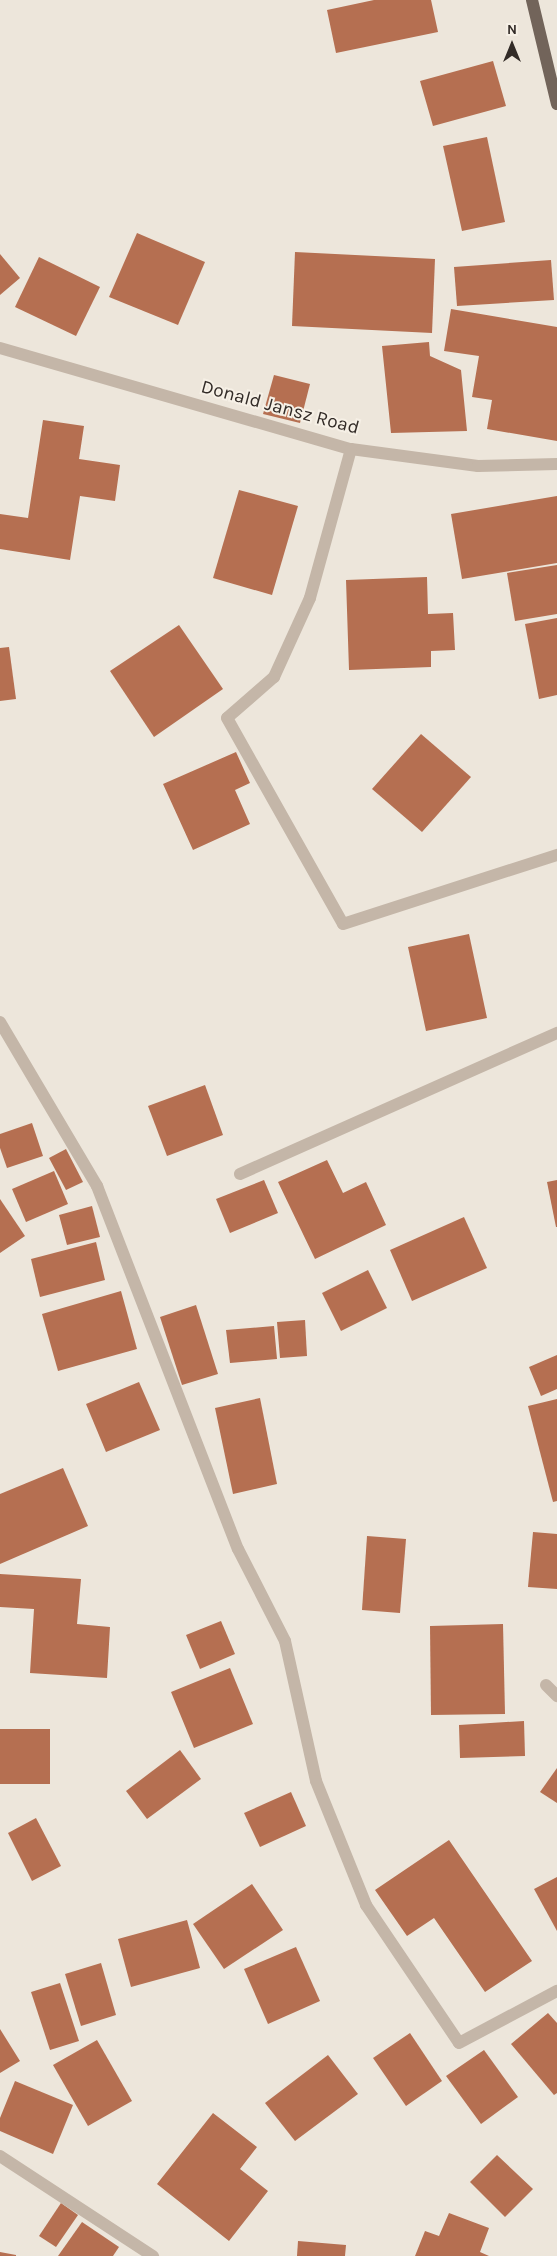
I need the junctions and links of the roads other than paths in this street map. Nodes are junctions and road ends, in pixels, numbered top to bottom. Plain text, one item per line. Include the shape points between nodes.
1 (532, 0) edge
2 (557, 104) edge
3 (0, 348) edge
4 (351, 449) junction
5 (557, 464) edge
6 (557, 855) edge
7 (0, 1022) edge
8 (557, 1033) edge
9 (240, 1174) dead end
10 (546, 1685) dead end
11 (557, 1696) edge
12 (557, 1991) edge
13 (0, 2156) edge
14 (153, 2256) edge

1 - 2 main road
3 - 4 street, Donald Jansz Road
4 - 5 street, Donald Jansz Road via 478,466
4 - 6 street via 310,598 274,677 227,718 342,924
7 - 12 street via 97,1186 238,1549 285,1641 316,1781 366,1905 459,2043
8 - 9 street
10 - 11 street
13 - 14 street

